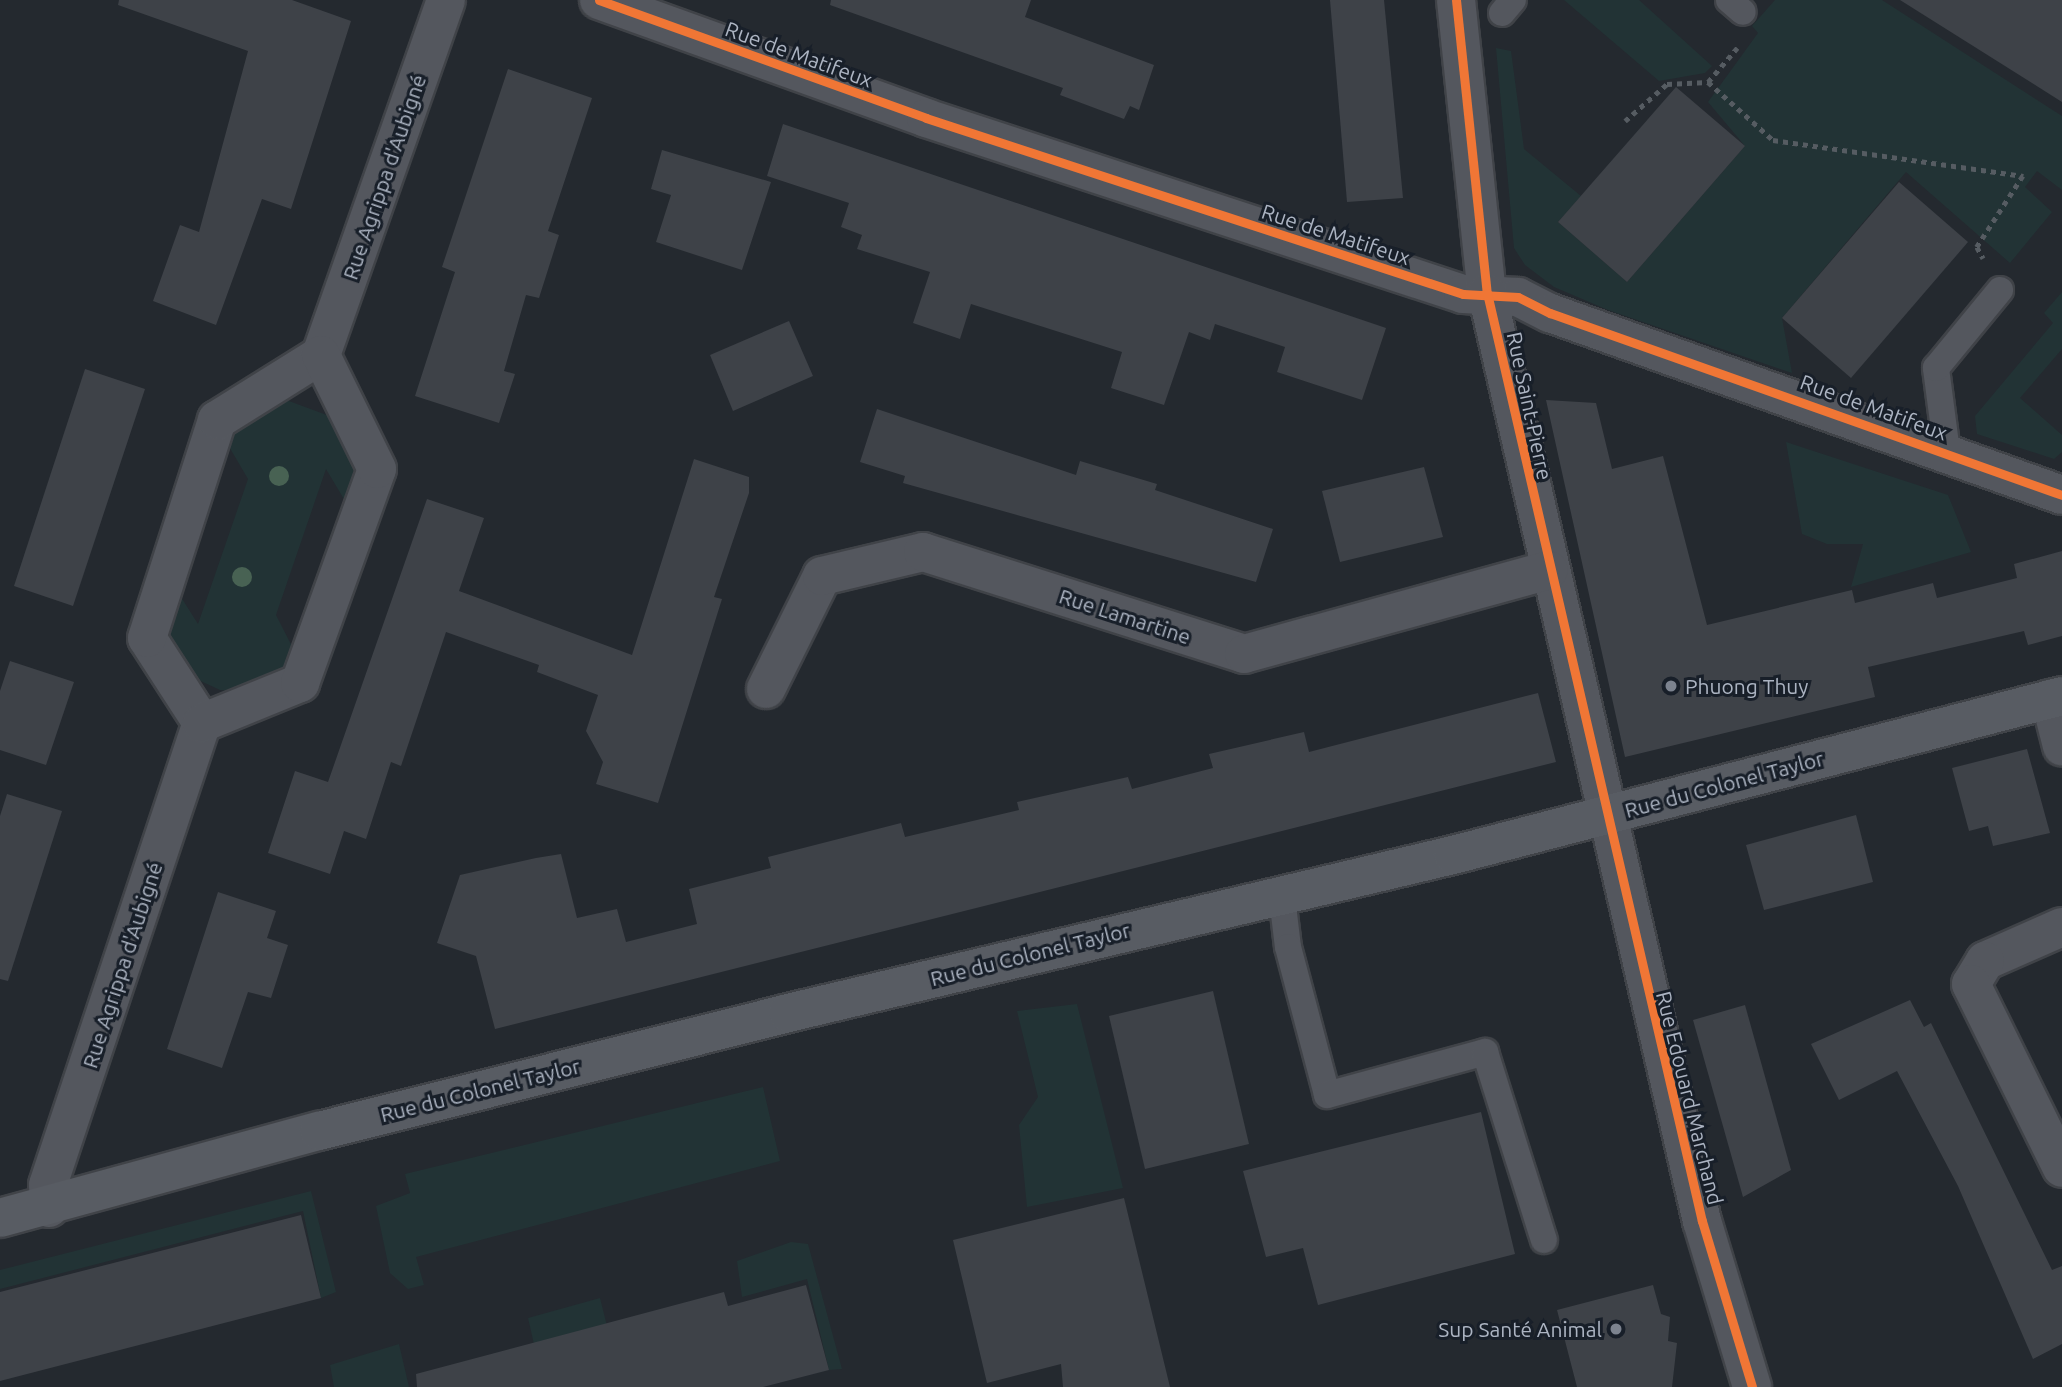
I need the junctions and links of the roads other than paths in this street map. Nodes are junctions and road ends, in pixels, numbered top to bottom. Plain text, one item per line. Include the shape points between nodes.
1 (446, 0) edge
2 (599, 0) edge
3 (1456, 0) edge
4 (2000, 290) road end
5 (1488, 293) junction
6 (321, 355) junction
7 (1947, 452) junction
8 (2062, 495) edge
9 (1549, 570) junction
10 (766, 689) dead end
11 (2056, 697) edge
12 (202, 723) junction
13 (2062, 746) edge
14 (1604, 815) junction
15 (1282, 897) junction
16 (2062, 927) edge
17 (2062, 1168) edge
18 (50, 1208) junction
19 (0, 1218) edge
20 (1544, 1240) dead end
21 (1752, 1387) edge

1 - 6 street, Rue Agrippa d'Aubigné
2 - 5 street, Rue de Matifeux via 940,123 1463,294
3 - 5 street, Rue Saint-Pierre
4 - 7 lane via 1936,368
5 - 7 street, Rue de Matifeux via 1518,296 1550,313
5 - 9 street, Rue Saint-Pierre
6 - 12 street via 216,420 147,638
6 - 12 street via 377,469 300,683
7 - 8 street, Rue de Matifeux
9 - 10 street, Rue Lamartine via 1244,654 923,552 822,576
9 - 14 street, Rue Saint-Pierre
11 - 13 street
11 - 14 main road, Rue du Colonel Taylor
12 - 18 street, Rue Agrippa d'Aubigné via 48,1185
14 - 15 main road, Rue du Colonel Taylor
14 - 21 street, Rue Edouard Marchand via 1702,1221
15 - 18 main road, Rue du Colonel Taylor via 319,1131
15 - 20 lane via 1288,947 1327,1095 1485,1052
16 - 17 street via 1985,961 1971,984
18 - 19 main road, Rue du Colonel Taylor

